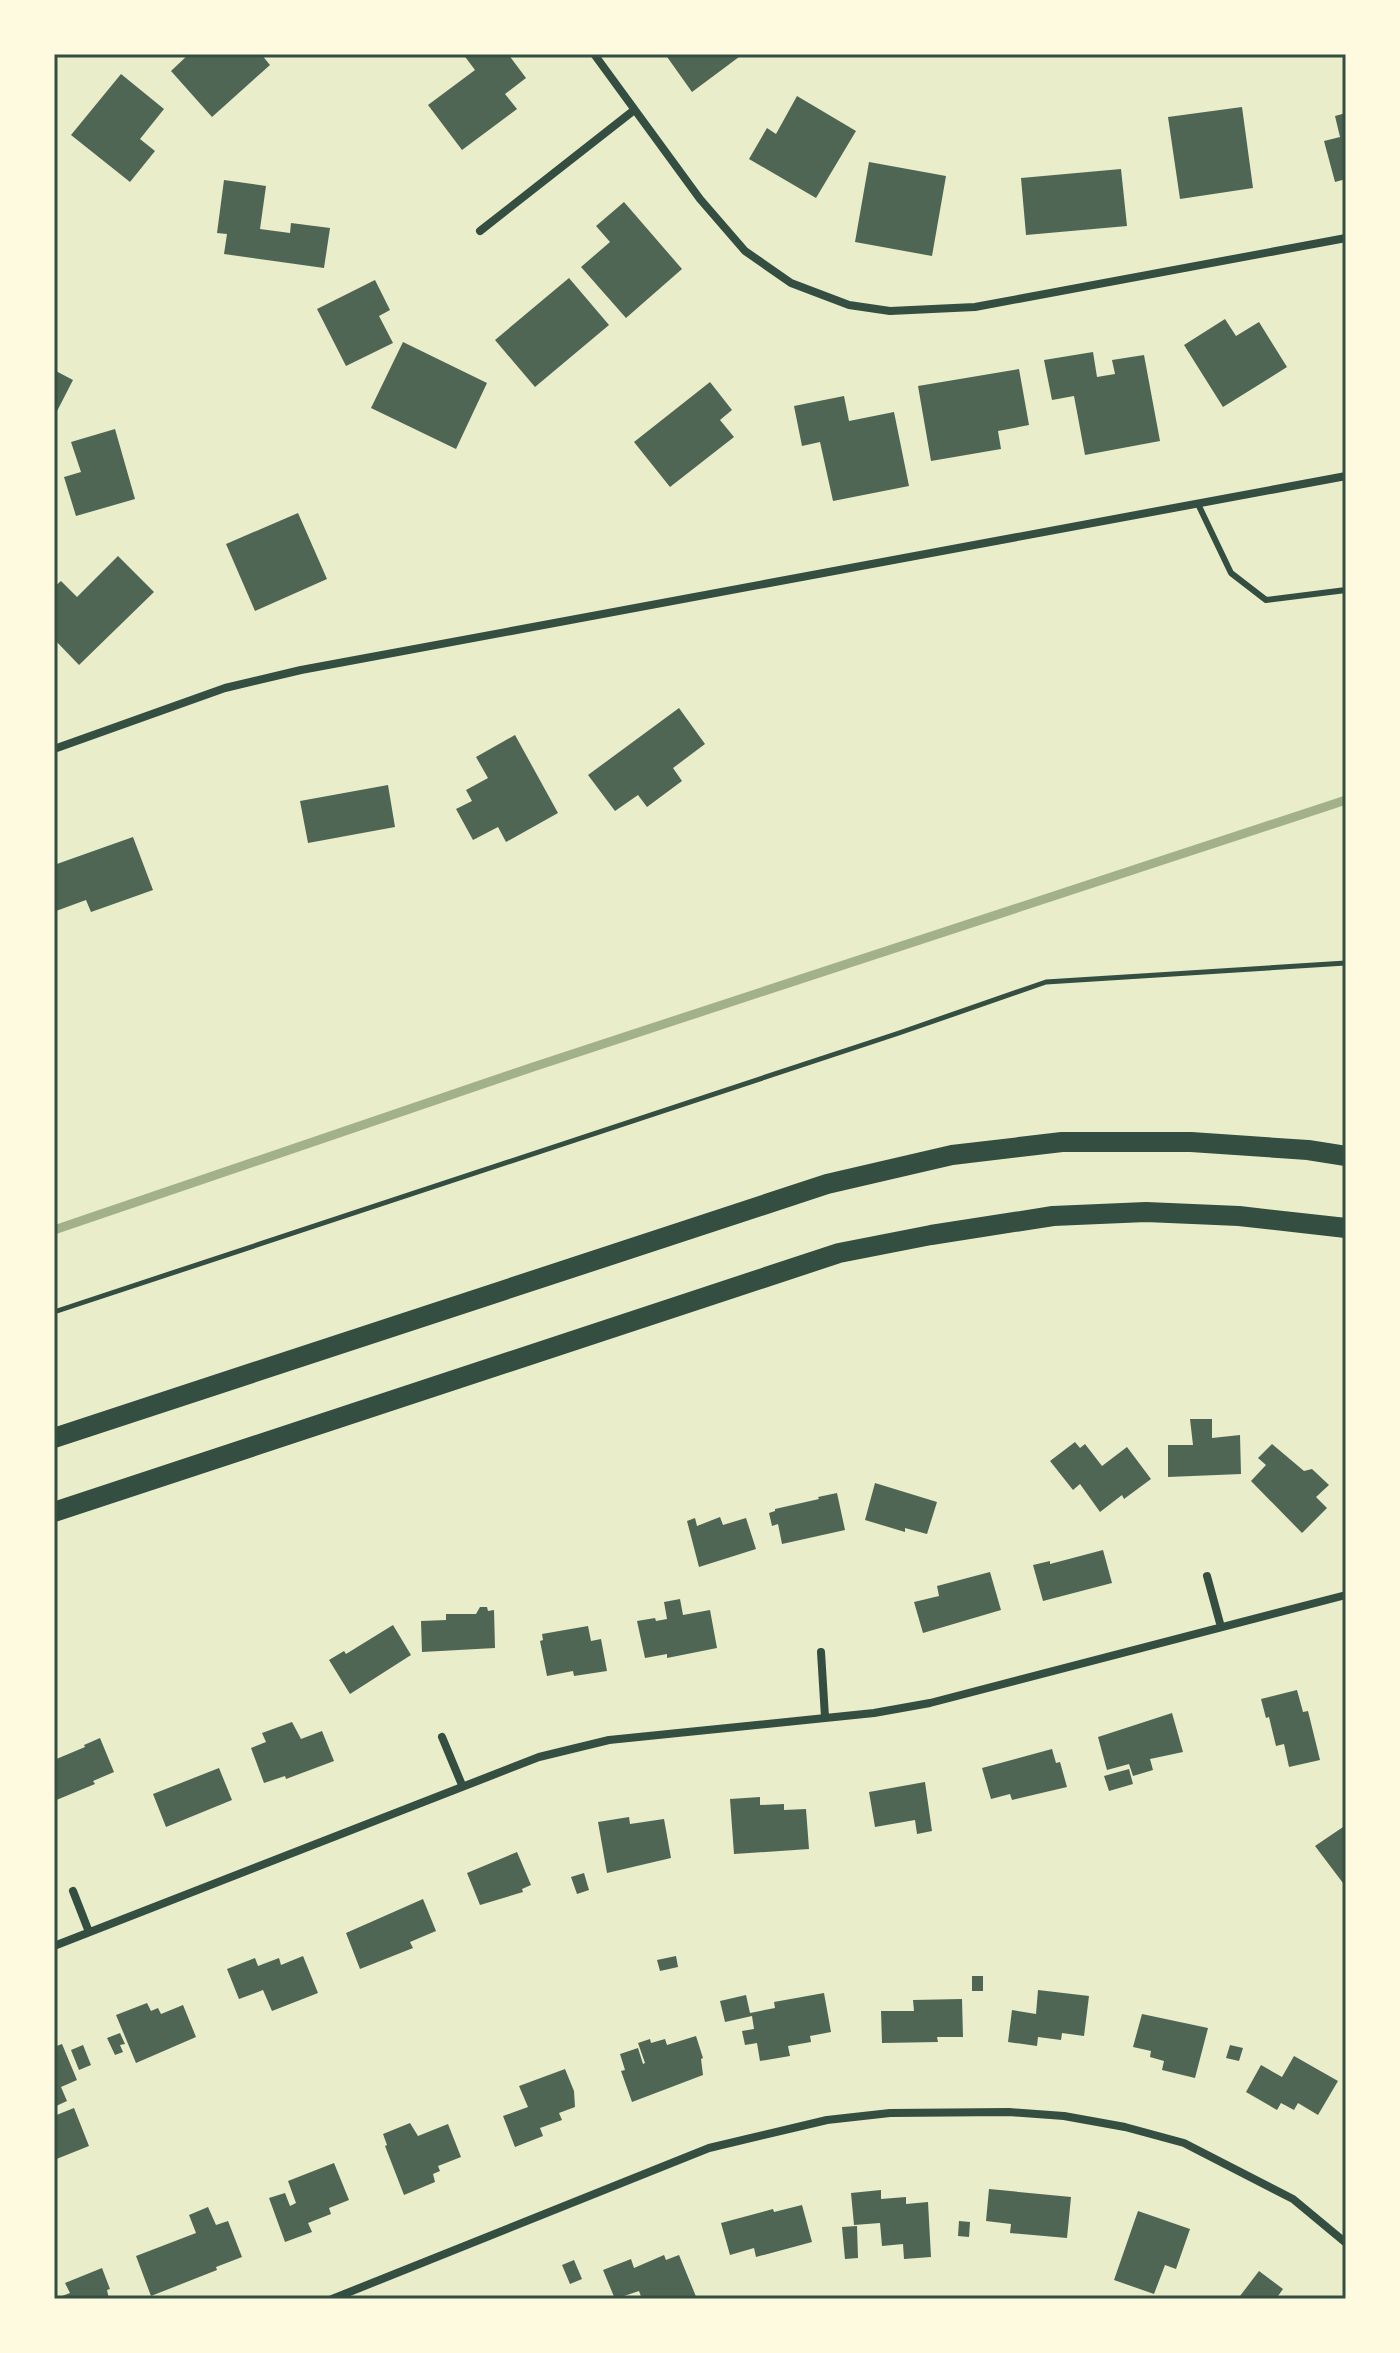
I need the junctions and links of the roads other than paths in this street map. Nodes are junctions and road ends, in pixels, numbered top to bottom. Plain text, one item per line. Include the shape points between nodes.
1 (594, 54) edge
2 (633, 111) junction
3 (480, 231) dead end
4 (1346, 238) edge
5 (1346, 476) edge
6 (1198, 504) junction
7 (1346, 590) edge
8 (54, 749) edge
9 (1346, 1156) edge
10 (1346, 1228) edge
11 (54, 1438) edge
12 (54, 1512) edge
13 (1207, 1576) dead end
14 (1346, 1595) edge
15 (1221, 1627) junction
16 (821, 1652) dead end
17 (825, 1717) junction
18 (442, 1737) dead end
19 (462, 1785) junction
20 (73, 1891) dead end
21 (89, 1932) junction
22 (54, 1946) edge
23 (1346, 2243) edge
24 (332, 2299) edge

1 - 2 street
2 - 3 street
2 - 4 street via 745,251 791,283 849,305 890,311 975,307
5 - 6 street
6 - 7 lane via 1231,573 1266,600
6 - 8 street via 301,670 225,688
9 - 11 main road via 1191,1142 1062,1142 952,1155 827,1184
10 - 12 main road via 1146,1212 1069,1216 839,1253
13 - 15 street
14 - 15 street
15 - 17 street via 930,1703
16 - 17 street
17 - 19 street via 609,1740 539,1757
18 - 19 street
19 - 21 street
20 - 21 street
21 - 22 street
23 - 24 street via 1293,2199 1184,2143 1064,2116 890,2113 827,2120 709,2148

